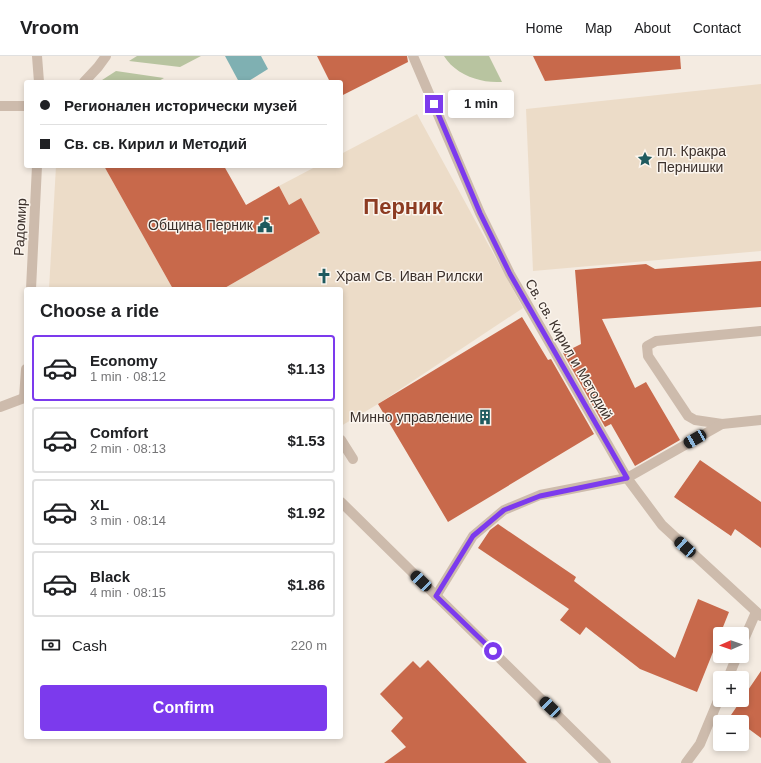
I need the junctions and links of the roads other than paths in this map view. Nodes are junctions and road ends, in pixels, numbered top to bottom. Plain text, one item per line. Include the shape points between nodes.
1 (37, 56) edge
2 (106, 56) edge
3 (413, 56) edge
4 (39, 80) edge
5 (86, 80) edge
6 (0, 106) edge
7 (24, 106) edge
8 (37, 168) edge
9 (30, 287) edge
10 (761, 330) edge
11 (24, 398) edge
12 (0, 406) edge
13 (761, 420) edge
14 (722, 424) junction
15 (343, 443) edge
16 (353, 459) dead end
17 (627, 478) junction
18 (343, 504) edge
19 (436, 596) junction
20 (758, 614) edge
21 (749, 631) edge
22 (715, 707) edge
23 (606, 763) edge
24 (686, 763) edge

1 - 4 street
2 - 5 street
3 - 17 street, Св. св. Кирил и Методий via 480,213 510,274
6 - 7 street
8 - 9 street, Радомир
10 - 14 street via 656,341 647,346 648,356 688,416 695,420
11 - 12 street
13 - 14 street
14 - 17 street
15 - 16 street
17 - 19 street via 540,496 504,510 473,536
17 - 20 street, Св. св. Кирил и Методий via 662,525
18 - 19 street
19 - 23 street
20 - 21 street
22 - 24 street via 700,744

